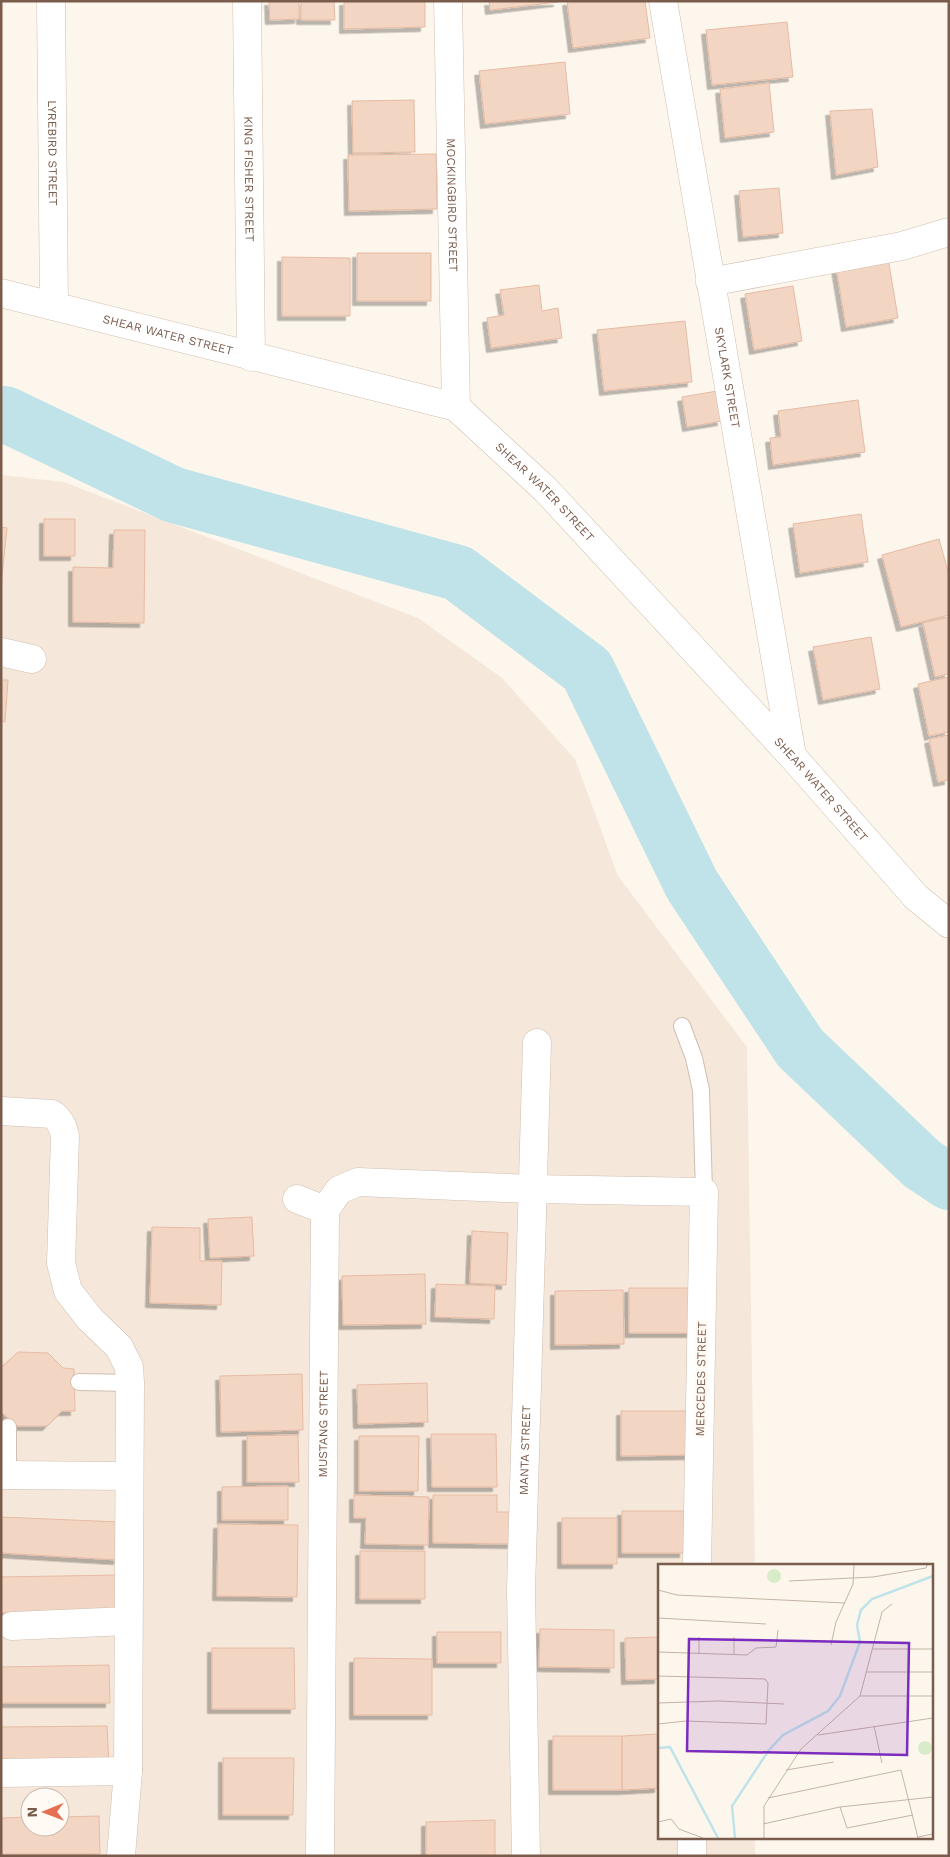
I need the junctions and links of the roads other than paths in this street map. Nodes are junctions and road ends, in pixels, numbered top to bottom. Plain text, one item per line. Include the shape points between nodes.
1 (51, 1) edge
2 (247, 1) edge
3 (448, 1) edge
4 (663, 1) edge
5 (949, 232) edge
6 (710, 282) junction
7 (1, 293) edge
8 (54, 306) junction
9 (251, 357) junction
10 (456, 407) junction
11 (1, 652) edge
12 (32, 659) dead end
13 (792, 756) junction
14 (949, 924) edge
15 (682, 1026) dead end
16 (537, 1043) dead end
17 (1, 1110) edge
18 (532, 1189) junction
19 (704, 1192) junction
20 (297, 1199) dead end
21 (325, 1210) junction
22 (79, 1382) dead end
23 (130, 1383) junction
24 (8, 1427) dead end
25 (5, 1475) edge
26 (129, 1476) junction
27 (697, 1564) edge
28 (128, 1621) junction
29 (12, 1626) dead end
30 (128, 1771) junction
31 (1, 1773) edge
32 (692, 1840) edge
33 (121, 1856) edge
34 (320, 1856) edge
35 (526, 1856) edge
36 (692, 1856) edge

1 - 8 street, LYREBIRD STREET
2 - 9 street, KING FISHER STREET
3 - 10 street, MOCKINGBIRD STREET
4 - 6 street, SKYLARK STREET
5 - 6 street via 902,246
6 - 13 street, SKYLARK STREET
7 - 8 street, SHEAR WATER STREET
8 - 9 street, SHEAR WATER STREET
9 - 10 street, SHEAR WATER STREET
10 - 13 street, SHEAR WATER STREET via 546,490
11 - 12 street
13 - 14 street, SHEAR WATER STREET via 916,897
15 - 19 lane via 702,1090
16 - 18 street, MANTA STREET
17 - 23 street via 52,1114 63,1127 61,1264 68,1291 90,1320 119,1347 129,1367
18 - 19 street
18 - 21 street via 358,1182 339,1190
18 - 35 street, MANTA STREET via 521,1590
19 - 27 street, MERCEDES STREET
20 - 21 street
21 - 34 street, MUSTANG STREET
22 - 23 lane
23 - 26 street
24 - 25 lane
25 - 26 street
26 - 28 street
28 - 29 street
28 - 30 street
30 - 31 street
30 - 33 street
32 - 36 street

